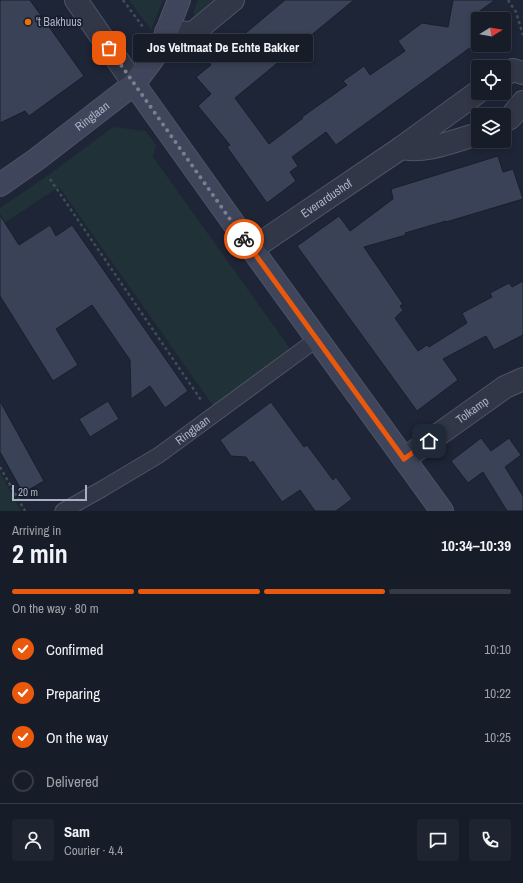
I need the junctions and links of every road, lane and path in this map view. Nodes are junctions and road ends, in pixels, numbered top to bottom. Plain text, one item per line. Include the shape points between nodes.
1 (76, 0) edge
2 (123, 0) edge
3 (179, 0) edge
4 (233, 0) edge
5 (508, 0) edge
6 (523, 35) edge
7 (163, 41) junction
8 (511, 71) edge
9 (523, 73) edge
10 (134, 84) junction
11 (471, 97) edge
12 (523, 102) edge
13 (511, 117) edge
14 (471, 136) edge
15 (401, 148) junction
16 (37, 159) junction
17 (0, 185) edge
18 (252, 250) junction
19 (317, 339) junction
20 (523, 379) edge
21 (212, 416) junction
22 (404, 459) junction
23 (0, 467) edge
24 (24, 511) edge
25 (63, 511) edge
26 (442, 511) edge

1 - 10 street
2 - 7 path
3 - 7 street, Ringlaan
4 - 7 street via 193,33
5 - 6 path via 516,12
7 - 10 street, Ringlaan
8 - 9 street
10 - 16 street, Ringlaan
10 - 18 street
11 - 15 street, Everardushof
12 - 13 street
14 - 15 street via 433,148
15 - 18 street, Everardushof
16 - 17 street, Ringlaan
16 - 21 path
18 - 19 street
19 - 21 lane, Ringlaan
19 - 22 street
20 - 22 street, Tolkamp via 504,387
21 - 25 lane, Ringlaan via 159,455
22 - 26 street
23 - 24 path

